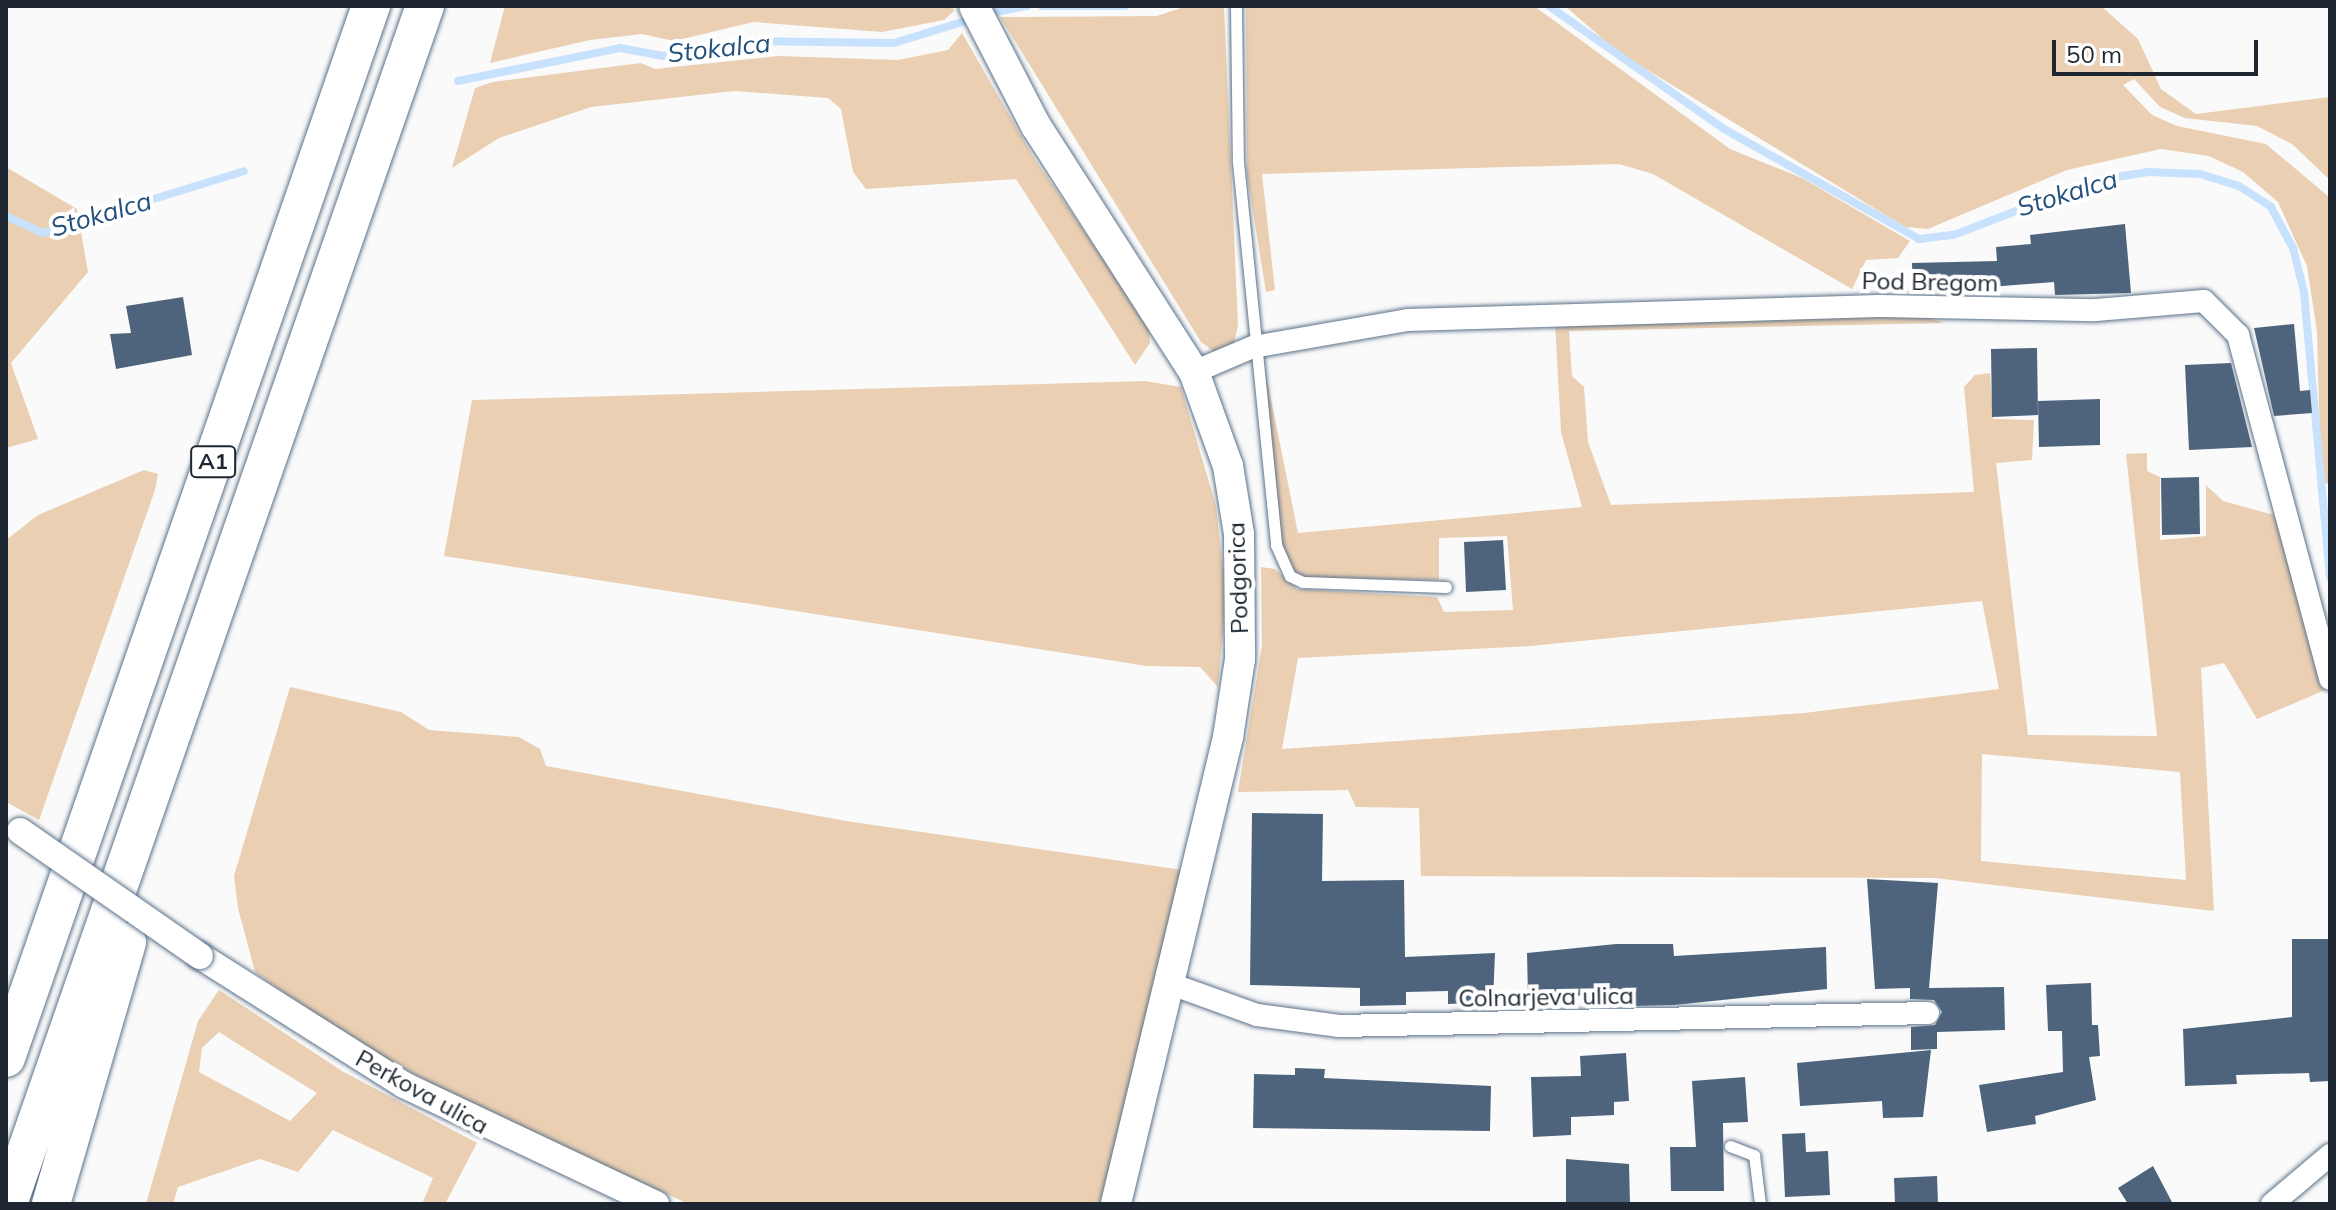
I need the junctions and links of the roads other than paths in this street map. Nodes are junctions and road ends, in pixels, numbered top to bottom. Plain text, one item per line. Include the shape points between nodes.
1 (371, 6) edge
2 (425, 6) edge
3 (974, 6) edge
4 (1236, 10) edge
5 (1253, 347) junction
6 (1194, 372) junction
7 (1446, 587) dead end
8 (2330, 679) edge
9 (13, 826) edge
10 (137, 839) junction
11 (55, 917) junction
12 (6, 980) edge
13 (1171, 984) junction
14 (1928, 1013) dead end
15 (6, 1058) edge
16 (1730, 1146) dead end
17 (2330, 1155) edge
18 (8, 1204) edge
19 (51, 1204) edge
20 (656, 1204) edge
21 (1116, 1204) edge
22 (1760, 1204) edge
23 (2272, 1204) edge

1 - 11 highway, A1
2 - 10 highway, A1
3 - 6 main road, Podgorica via 990,43
4 - 5 lane
5 - 6 street, Pod Bregom
5 - 7 lane via 1276,545 1290,576 1327,584
5 - 8 street, Pod Bregom via 1408,320 1879,306 2096,310 2204,301 2238,335
6 - 13 main road, Podgorica via 1228,466 1243,612 1228,737
9 - 20 street, Perkova ulica, bridge via 200,956 404,1085
10 - 18 highway, A1
10 - 19 highway via 142,893
11 - 12 highway
11 - 15 highway, A1
13 - 14 street, Colnarjeva ulica via 1257,1015 1353,1027
13 - 21 main road, Podgorica
16 - 22 lane via 1754,1155
17 - 23 street

